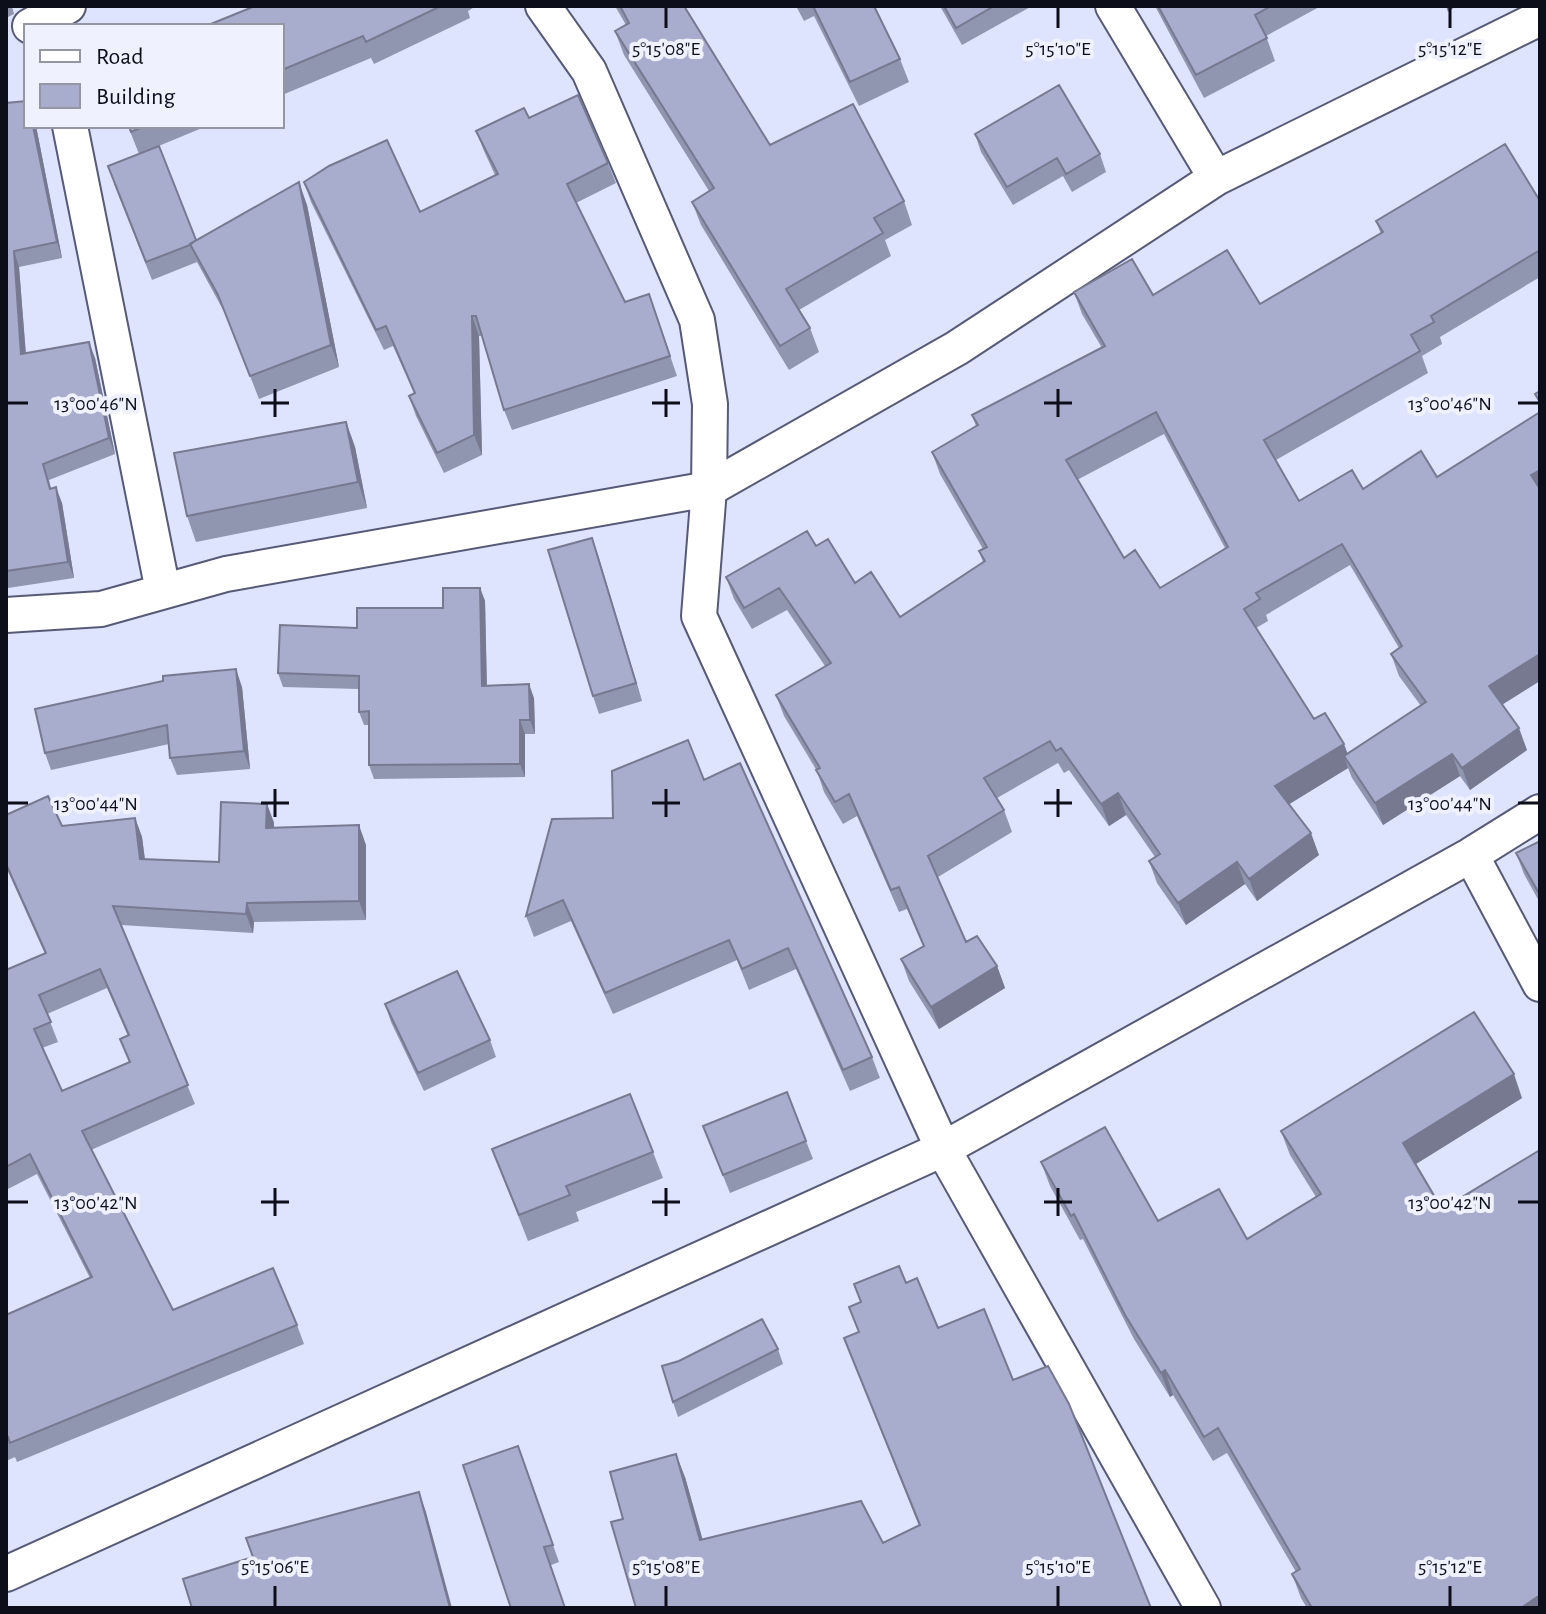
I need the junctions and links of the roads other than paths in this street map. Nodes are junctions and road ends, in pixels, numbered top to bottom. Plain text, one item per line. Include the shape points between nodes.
1 (543, 6) edge
2 (1113, 6) edge
3 (1540, 18) edge
4 (70, 128) edge
5 (1216, 178) junction
6 (709, 489) junction
7 (163, 591) junction
8 (6, 615) edge
9 (1540, 812) edge
10 (1471, 855) junction
11 (1540, 984) edge
12 (943, 1149) junction
13 (6, 1574) edge
14 (1203, 1608) edge

1 - 6 street via 589,71 697,320 710,404
2 - 5 street
3 - 5 street
4 - 7 street
5 - 6 street via 957,348
6 - 7 street via 226,574
6 - 12 street via 699,616
7 - 8 street via 101,609
9 - 10 street
10 - 11 street
10 - 12 street
12 - 13 street
12 - 14 street

